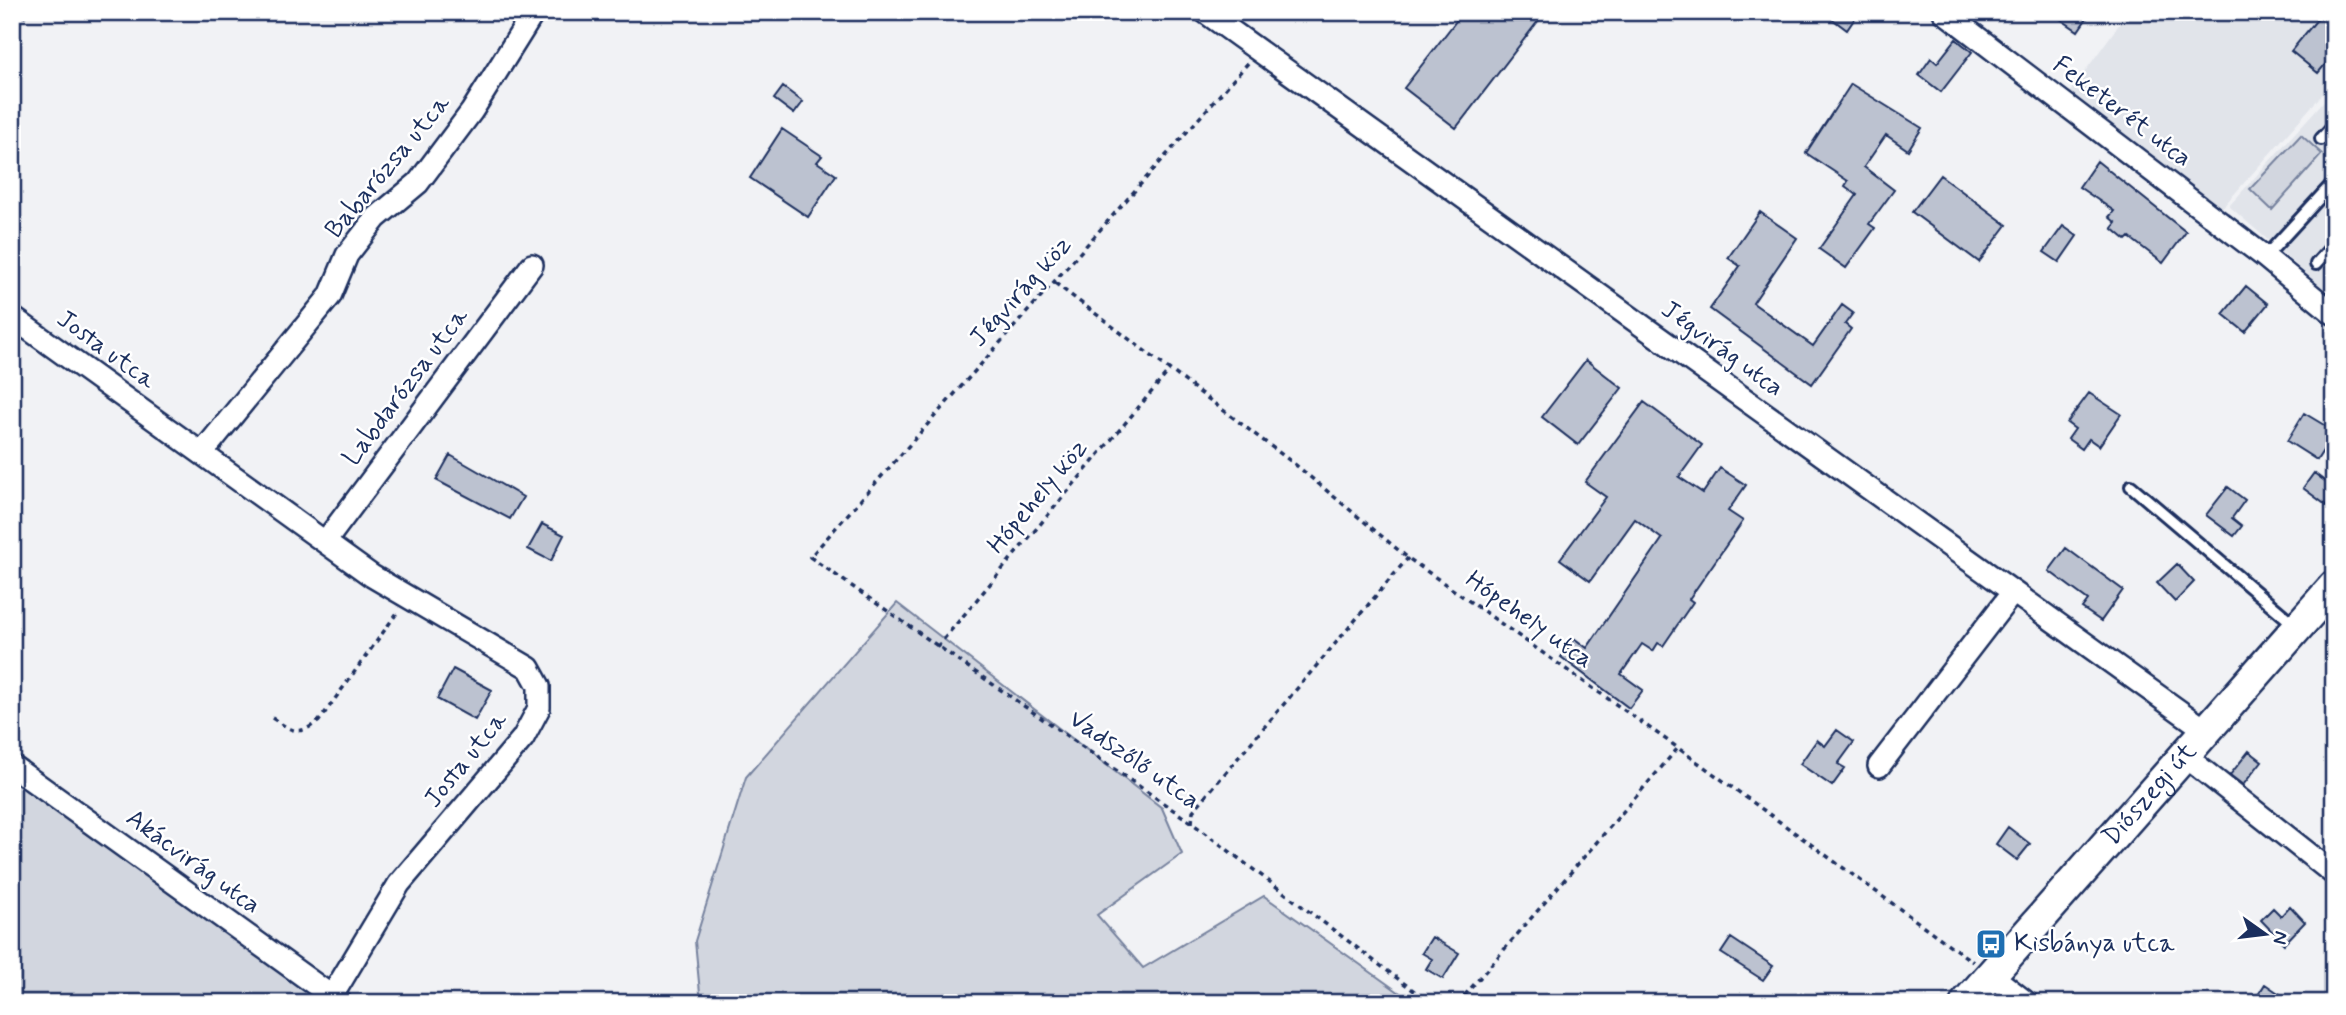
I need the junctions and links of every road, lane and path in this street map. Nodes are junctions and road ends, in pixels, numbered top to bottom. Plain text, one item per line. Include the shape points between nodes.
1 (27, 12) edge
2 (534, 12) edge
3 (1205, 12) edge
4 (1944, 12) edge
5 (12, 34) edge
6 (1258, 51) junction
7 (2334, 125) edge
8 (2320, 139) dead end
9 (2334, 181) edge
10 (2334, 244) edge
11 (2266, 257) junction
12 (2316, 264) dead end
13 (532, 265) dead end
14 (1055, 283) junction
15 (2334, 314) edge
16 (12, 317) edge
17 (1170, 371) junction
18 (202, 453) junction
19 (2131, 485) dead end
20 (325, 542) junction
21 (810, 557) joint
22 (1408, 558) junction
23 (2334, 586) edge
24 (2013, 592) junction
25 (407, 598) junction
26 (2298, 627) junction
27 (937, 647) junction
28 (272, 718) dead end
29 (2207, 731) junction
30 (1678, 748) junction
31 (2185, 756) junction
32 (12, 766) edge
33 (1879, 766) dead end
34 (1192, 823) junction
35 (2334, 874) edge
36 (1991, 975) junction
37 (337, 1000) edge
38 (1430, 1003) edge
39 (1458, 1003) edge
40 (1966, 1003) edge
41 (2027, 1003) edge

1 - 5 path
2 - 18 street, Babarózsa utca via 472,111 418,183 376,218 347,255 330,296
3 - 6 street, Jégvirág utca
4 - 11 street, Feketerét utca
6 - 14 path, Jégvirág köz
6 - 24 street, Jégvirág utca
7 - 8 lane
9 - 11 lane
10 - 12 lane
11 - 15 street, Feketerét utca
13 - 20 street, Labdarózsa utca
14 - 17 path, Hópehely utca
14 - 21 path, Jégvirág köz
16 - 18 street, Josta utca
17 - 22 path, Hópehely utca via 1297,466
17 - 27 path, Hópehely köz
18 - 20 street, Josta utca
19 - 26 lane
20 - 25 street, Josta utca
21 - 27 path, Vadszőlő utca
22 - 30 path, Hópehely utca
22 - 34 path via 1193,811
23 - 26 main road, Diószegi út
24 - 29 street, Jégvirág utca
24 - 33 street
25 - 28 path via 318,722 305,731 292,731
25 - 37 street, Josta utca via 529,668 539,686 539,708 523,738 399,884
26 - 29 main road, Diószegi út
27 - 34 path, Vadszőlő utca
29 - 31 main road, Diószegi út
30 - 36 path, Hópehely utca
30 - 39 path
31 - 35 street
31 - 36 main road, Diószegi út
32 - 37 street, Akácvirág utca
34 - 38 path, Vadszőlő utca
36 - 40 main road, Diószegi út
36 - 41 street

